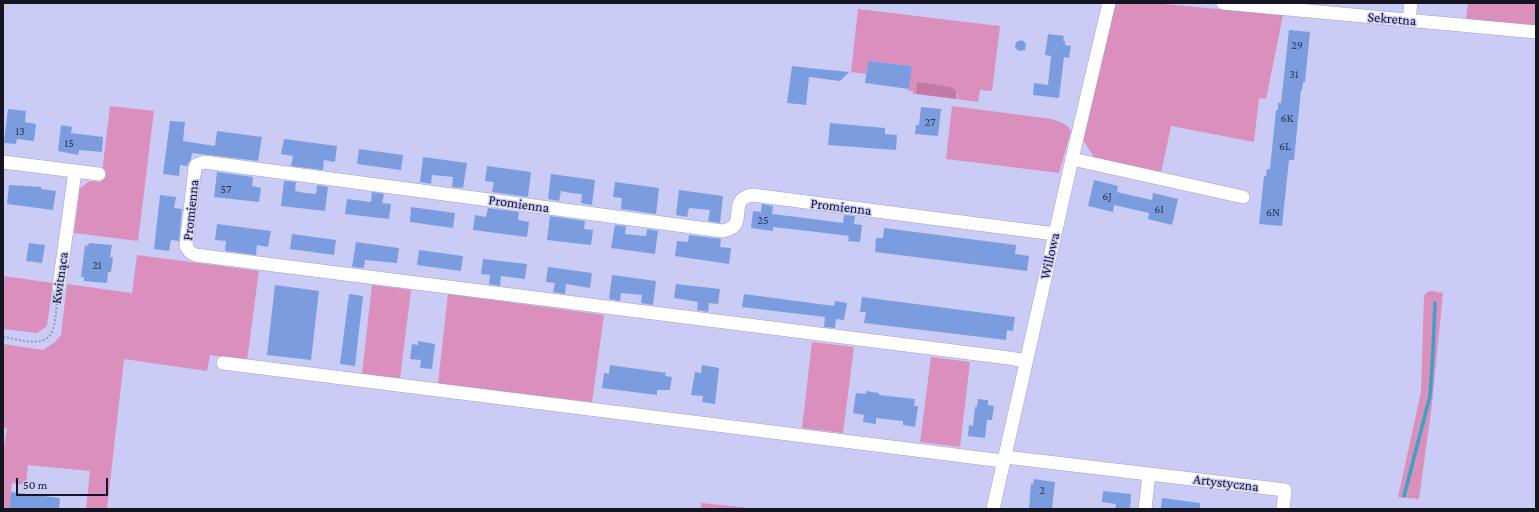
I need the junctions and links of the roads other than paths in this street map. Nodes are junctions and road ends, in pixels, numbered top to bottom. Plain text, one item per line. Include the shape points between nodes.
1 (1109, 3) edge
2 (1223, 3) edge
3 (1411, 3) edge
4 (1409, 20) junction
5 (1536, 32) edge
6 (1072, 160) junction
7 (3, 162) edge
8 (75, 172) junction
9 (99, 174) dead end
10 (1243, 197) dead end
11 (1055, 234) junction
12 (59, 286) road end
13 (1026, 361) junction
14 (222, 363) dead end
15 (1004, 459) junction
16 (1149, 474) junction
17 (993, 509) edge
18 (1145, 509) edge
19 (1283, 509) edge

1 - 6 street, Willowa
2 - 4 street, Sekretna
3 - 4 street
4 - 5 street, Sekretna
6 - 10 street
6 - 11 street, Willowa
7 - 8 street
8 - 9 street
8 - 12 street, Kwitnąca
11 - 13 street, Willowa
11 - 13 street, Promienna via 752,195 741,199 736,224 722,231 204,162 195,168 186,246 195,255
13 - 15 street, Willowa
14 - 15 street, Artystyczna
15 - 16 street, Artystyczna
15 - 17 street, Willowa
16 - 18 street
16 - 19 street, Artystyczna via 1285,490

